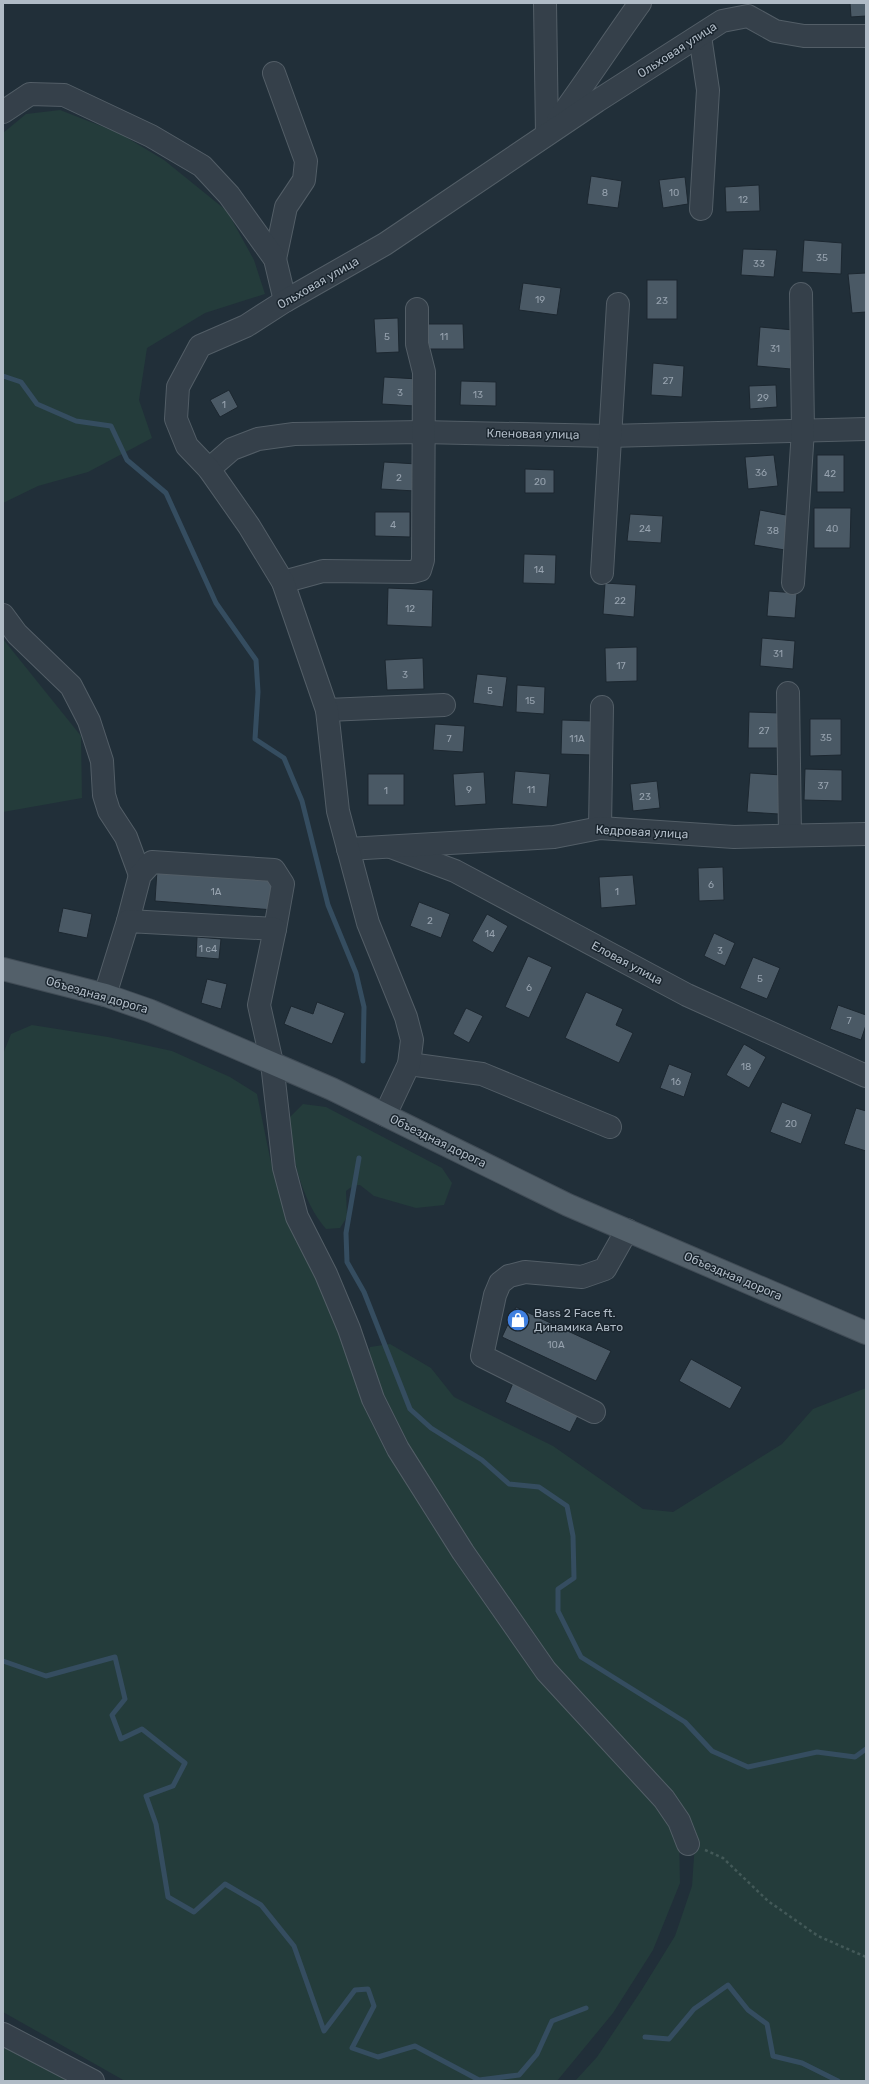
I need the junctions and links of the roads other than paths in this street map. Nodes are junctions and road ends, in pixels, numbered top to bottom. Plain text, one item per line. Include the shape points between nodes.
1 (545, 3) edge
2 (640, 3) edge
3 (700, 36) junction
4 (866, 36) edge
5 (274, 73) dead end
6 (3, 112) edge
7 (547, 134) junction
8 (701, 209) dead end
9 (275, 259) junction
10 (801, 294) dead end
11 (285, 301) junction
12 (618, 304) dead end
13 (417, 310) dead end
14 (866, 429) edge
15 (803, 430) junction
16 (422, 432) junction
17 (609, 436) junction
18 (209, 469) junction
19 (602, 573) dead end
20 (283, 582) junction
21 (793, 583) dead end
22 (3, 615) edge
23 (788, 693) dead end
24 (444, 704) dead end
25 (602, 707) dead end
26 (327, 710) junction
27 (600, 828) junction
28 (866, 834) edge
29 (790, 835) junction
30 (391, 847) junction
31 (348, 849) junction
32 (140, 875) junction
33 (128, 921) junction
34 (276, 930) junction
35 (3, 969) edge
36 (105, 995) junction
37 (272, 1063) junction
38 (409, 1064) junction
39 (866, 1076) edge
40 (385, 1115) junction
41 (610, 1127) dead end
42 (628, 1230) junction
43 (866, 1333) edge
44 (594, 1412) dead end
45 (688, 1844) road end
46 (3, 2034) edge
47 (93, 2081) edge

1 - 7 street
2 - 7 street
3 - 4 street, Ольховая улица via 722,21 748,16 775,31 804,36
3 - 7 street, Ольховая улица
3 - 8 street via 708,90
5 - 9 street via 306,161 304,180 286,207
6 - 9 street via 30,94 64,95 152,136 202,166 229,195
7 - 11 street, Ольховая улица via 385,244
9 - 11 street
10 - 15 street
11 - 18 street, Ольховая улица via 246,326 200,346 178,387 176,419 187,446
12 - 17 street
13 - 16 street via 417,344 424,372
14 - 15 street, Кленовая улица
15 - 17 street, Кленовая улица
15 - 21 street
16 - 17 street, Кленовая улица
16 - 18 street, Кленовая улица via 294,434 258,439 232,450
16 - 20 street via 423,560 420,570 324,571
17 - 19 street
18 - 20 street, Ольховая улица via 249,526
20 - 26 street, Ольховая улица
22 - 32 street via 17,634 71,686 89,721 102,761 104,795 109,811 126,837
23 - 29 street
24 - 26 street
25 - 27 street
26 - 31 street, Ольховая улица via 338,811
27 - 29 street, Кедровая улица via 734,837
27 - 30 street, Кедровая улица via 554,837
28 - 29 street, Кедровая улица
30 - 31 street, Кедровая улица
30 - 39 street, Еловая улица via 455,871 687,995
31 - 38 street, Ольховая улица via 368,923 406,1018 412,1040
32 - 33 street
32 - 34 street via 152,862 274,870 284,884
33 - 34 street
33 - 36 street
34 - 37 street via 259,1005
35 - 36 main road, Объездная дорога
36 - 37 main road, Объездная дорога via 151,1011
37 - 40 main road, Объездная дорога
37 - 45 street via 284,1168 297,1216 326,1274 349,1329 373,1399 398,1449 463,1552 546,1671 664,1800 679,1821
38 - 40 street, Ольховая улица
38 - 41 street via 482,1074
40 - 42 main road, Объездная дорога via 568,1204
42 - 43 main road, Объездная дорога
42 - 44 street via 605,1268 582,1277 525,1272 508,1276 500,1283 495,1295 482,1356
46 - 47 street

